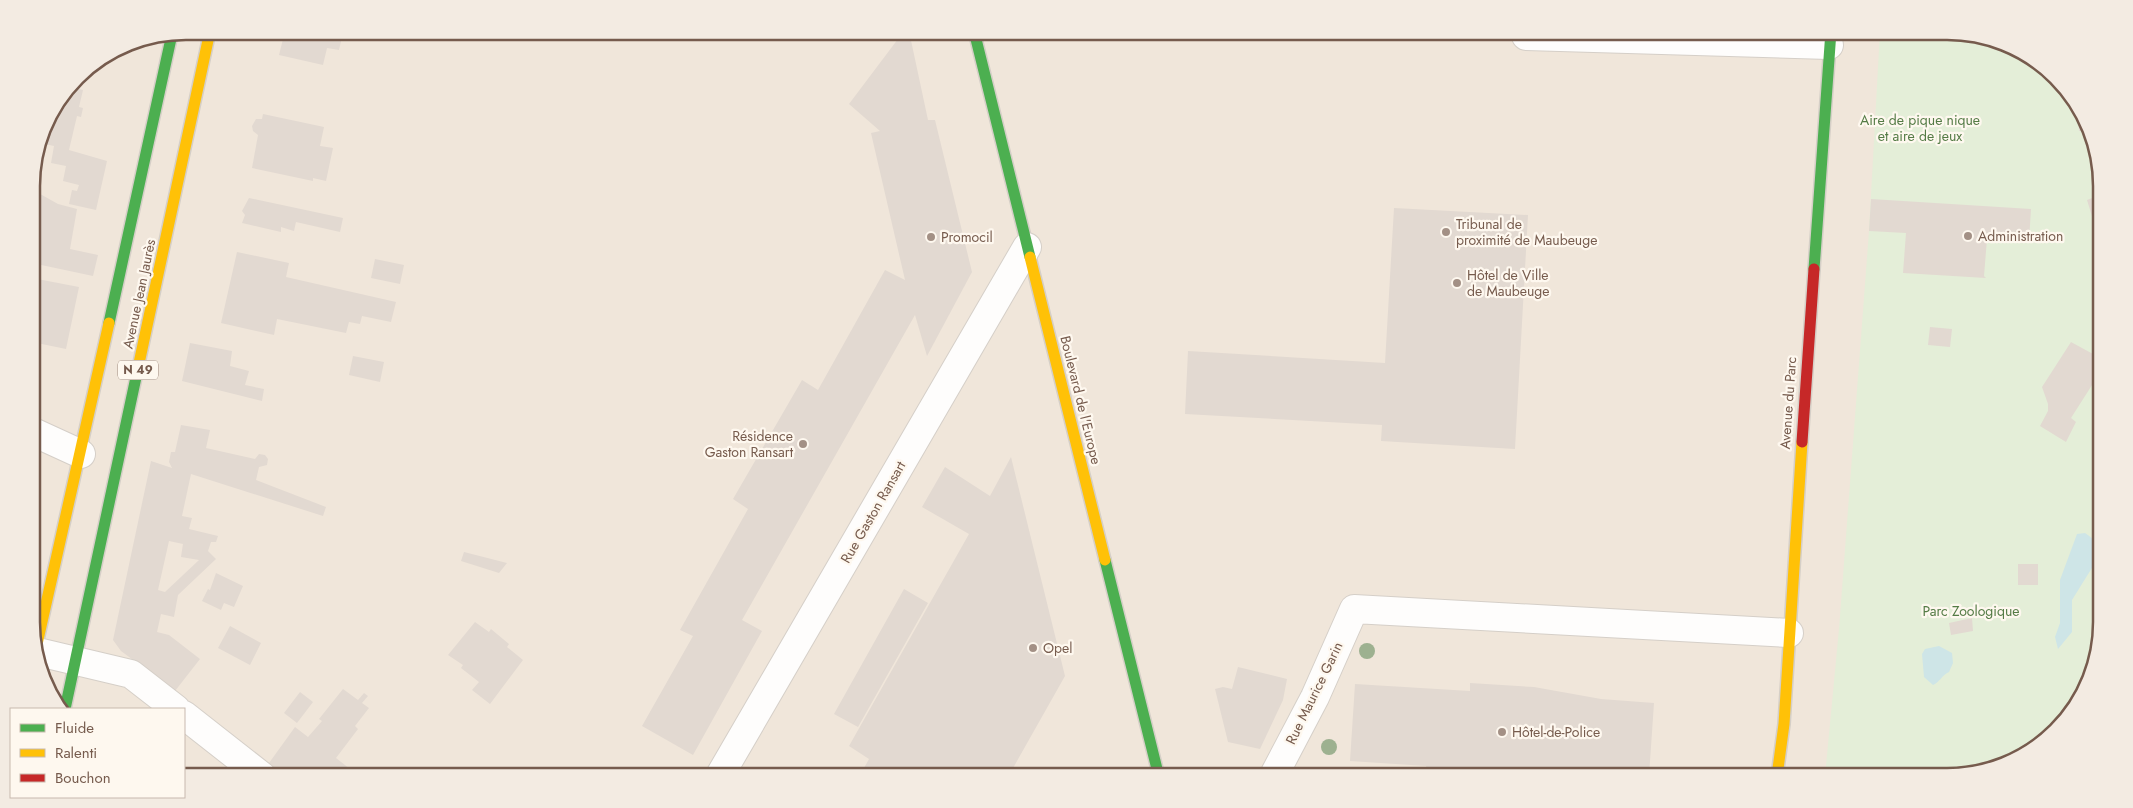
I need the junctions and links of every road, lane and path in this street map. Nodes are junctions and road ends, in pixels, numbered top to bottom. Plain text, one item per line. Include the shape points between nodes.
1 (208, 40) edge
2 (976, 40) edge
3 (1830, 40) edge
4 (171, 41) edge
5 (1027, 246) junction
6 (40, 435) edge
7 (81, 454) junction
8 (40, 629) edge
9 (1789, 633) junction
10 (44, 654) edge
11 (75, 660) junction
12 (66, 704) edge
13 (175, 708) edge
14 (185, 716) edge
15 (252, 768) edge
16 (725, 768) edge
17 (1157, 768) edge
18 (1277, 768) edge
19 (1778, 768) edge

1 - 11 main road, Avenue Jean Jaurès / N 49
2 - 5 main road, Boulevard de l'Europe
3 - 9 main road, Avenue du Parc
4 - 7 main road, Avenue Jean Jaurès / N 49
5 - 16 street, Rue Gaston Ransart
5 - 17 main road, Boulevard de l'Europe
6 - 7 street
7 - 8 main road, Avenue Jean Jaurès / N 49
9 - 18 street, Rue Maurice Garin via 1354,609 1315,697
9 - 19 main road, Avenue du Parc
10 - 11 street
11 - 12 main road, Avenue Jean Jaurès / N 49
11 - 13 street via 131,674
14 - 15 street

